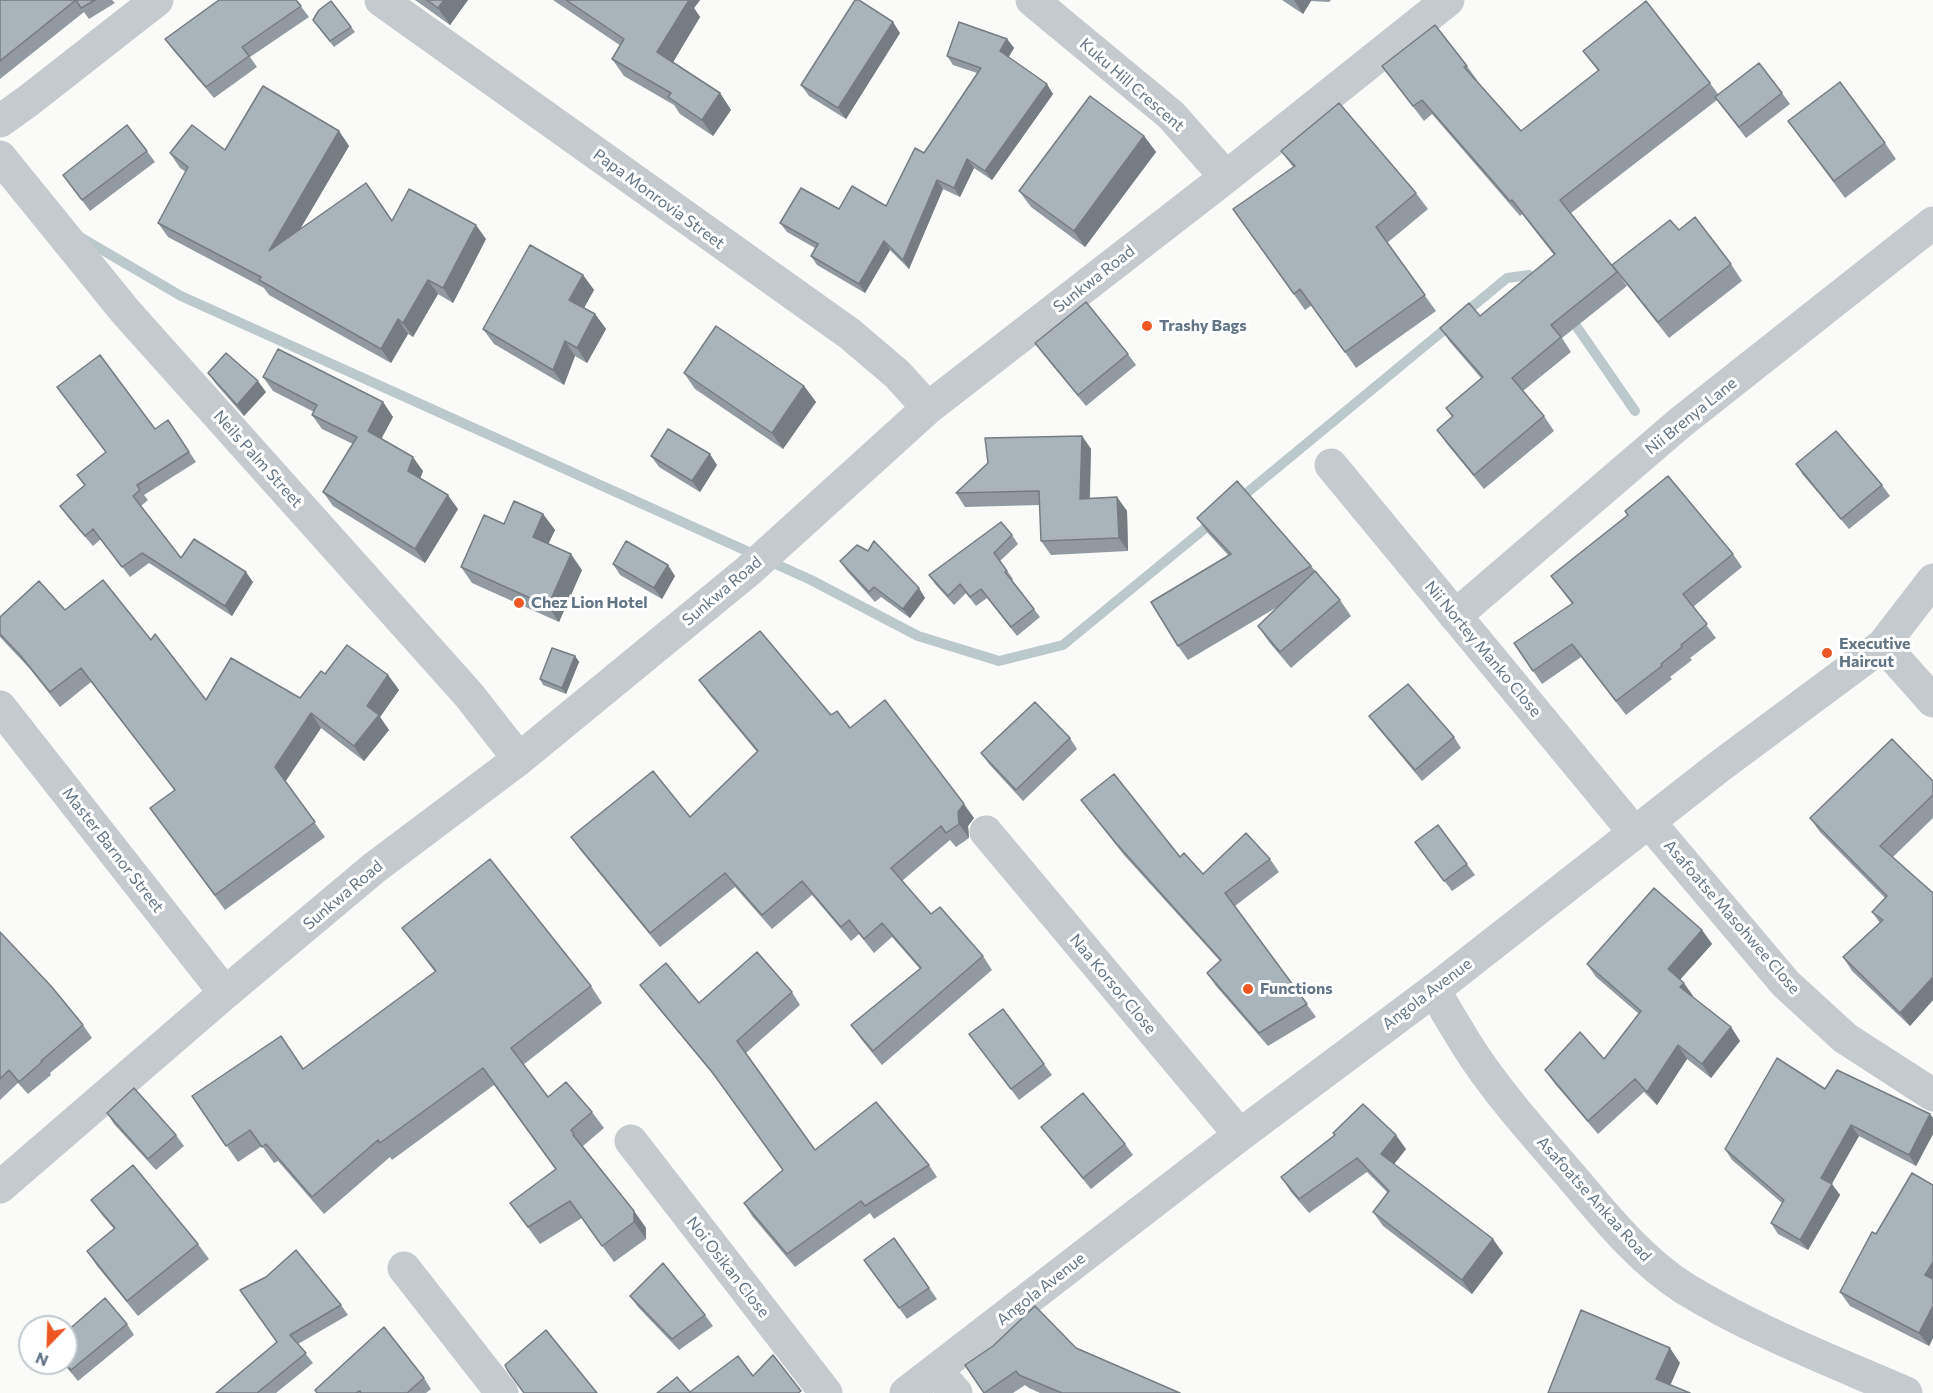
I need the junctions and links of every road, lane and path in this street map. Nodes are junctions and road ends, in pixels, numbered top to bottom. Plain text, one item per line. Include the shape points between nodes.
1 (157, 0) edge
2 (381, 0) edge
3 (1034, 0) edge
4 (1448, 0) edge
5 (0, 121) edge
6 (0, 157) edge
7 (1226, 177) junction
8 (1933, 223) edge
9 (928, 408) junction
10 (1331, 465) dead end
11 (1933, 580) edge
12 (1455, 616) junction
13 (1883, 645) junction
14 (1933, 701) edge
15 (0, 707) edge
16 (519, 759) junction
17 (1642, 827) junction
18 (986, 832) dead end
19 (1434, 990) junction
20 (225, 993) junction
21 (1933, 1095) edge
22 (1240, 1136) junction
23 (631, 1141) dead end
24 (0, 1187) edge
25 (404, 1268) dead end
26 (946, 1381) edge
27 (502, 1393) edge
28 (826, 1393) edge
29 (906, 1393) edge
30 (1906, 1393) edge

1 - 5 street
2 - 9 street, Papa Monrovia Street via 850,334 897,374
3 - 7 street, Kuku Hill Crescent via 1171,115
4 - 7 street, Sunkwa Road
6 - 16 street, Neils Palm Street via 124,311 468,694
7 - 9 street, Sunkwa Road
8 - 12 street, Nii Brenya Lane via 1681,422
9 - 16 street, Sunkwa Road via 748,571
10 - 12 street, Nii Nortey Manko Close
11 - 13 street, Angola Avenue
12 - 17 street, Nii Nortey Manko Close
13 - 14 street
13 - 17 street, Angola Avenue
15 - 20 street, Master Barnor Street
16 - 20 street, Sunkwa Road via 374,868
17 - 19 street, Angola Avenue
17 - 21 street, Asafoatse Masohwee Close via 1786,984 1845,1038
18 - 22 street, Naa Korsor Close
19 - 22 street, Angola Avenue
19 - 30 street, Asafoatse Ankaa Road via 1474,1057 1519,1115 1603,1213 1660,1270 1683,1287 1791,1343
20 - 24 street, Sunkwa Road
22 - 26 street, Angola Avenue
23 - 28 street, Noi Osikan Close
25 - 27 street
26 - 29 street, Angola Avenue

